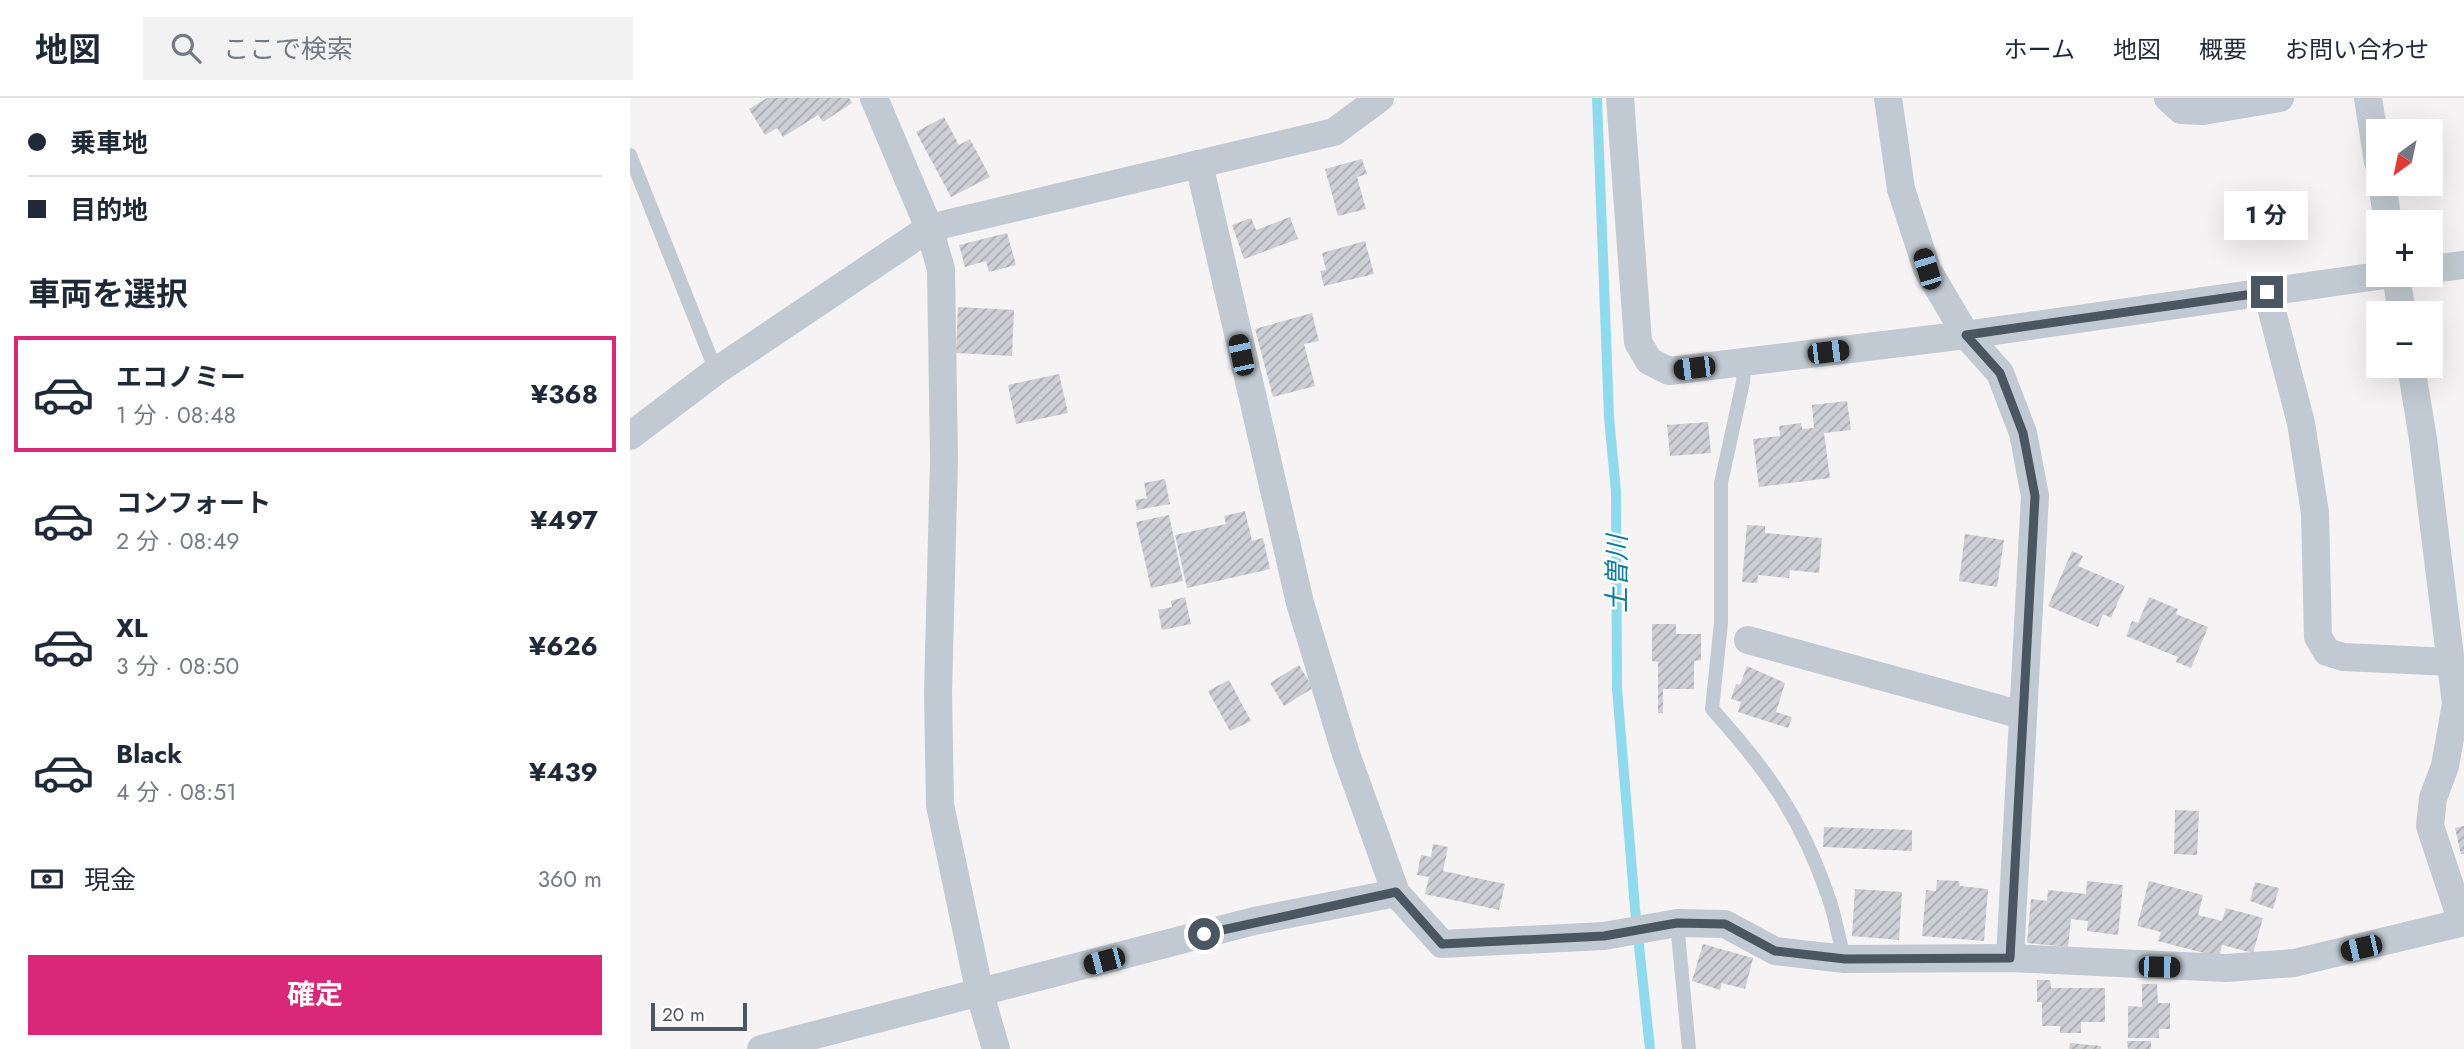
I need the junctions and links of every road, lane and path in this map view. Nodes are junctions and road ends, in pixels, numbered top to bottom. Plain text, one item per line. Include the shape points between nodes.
1 (874, 98) edge
2 (1380, 98) edge
3 (1620, 98) edge
4 (1888, 98) edge
5 (2168, 98) edge
6 (2280, 98) edge
7 (2368, 98) edge
8 (2371, 119) edge
9 (630, 155) edge
10 (1199, 164) junction
11 (929, 228) junction
12 (2464, 265) edge
13 (2443, 268) edge
14 (2366, 278) edge
15 (2267, 292) junction
16 (1966, 335) junction
17 (1745, 362) junction
18 (716, 371) junction
19 (2413, 378) edge
20 (630, 436) edge
21 (1748, 640) dead end
22 (2451, 662) junction
23 (2022, 715) junction
24 (1396, 892) junction
25 (2463, 922) edge
26 (1671, 924) junction
27 (2010, 958) junction
28 (1845, 959) junction
29 (980, 994) junction
30 (761, 1049) edge
31 (996, 1049) edge
32 (1689, 1049) edge

1 - 11 street
2 - 10 street via 1334,132
3 - 17 street via 1638,342 1648,361 1669,371
4 - 16 street via 1901,189 1927,269
5 - 6 street via 2181,110 2203,111
7 - 8 street
9 - 18 lane
10 - 11 street
10 - 24 street via 1300,603 1346,754
11 - 18 street
11 - 29 street via 941,269 940,805
12 - 13 street
14 - 15 street
15 - 16 street
15 - 22 street via 2301,423 2315,513 2318,637 2327,652 2343,657
16 - 17 street
16 - 23 street via 2000,373 2023,433 2035,496
17 - 28 lane via 1721,483 1721,623 1712,709 1771,779 1793,813 1828,895
18 - 20 street
19 - 22 street
21 - 23 street
22 - 25 street via 2456,704 2430,826
23 - 27 street
24 - 26 street via 1442,944 1604,936
24 - 29 street via 1254,921
25 - 27 street via 2275,965 2162,967
26 - 28 street via 1725,924 1775,951
26 - 32 lane
27 - 28 street
29 - 30 street
29 - 31 street

